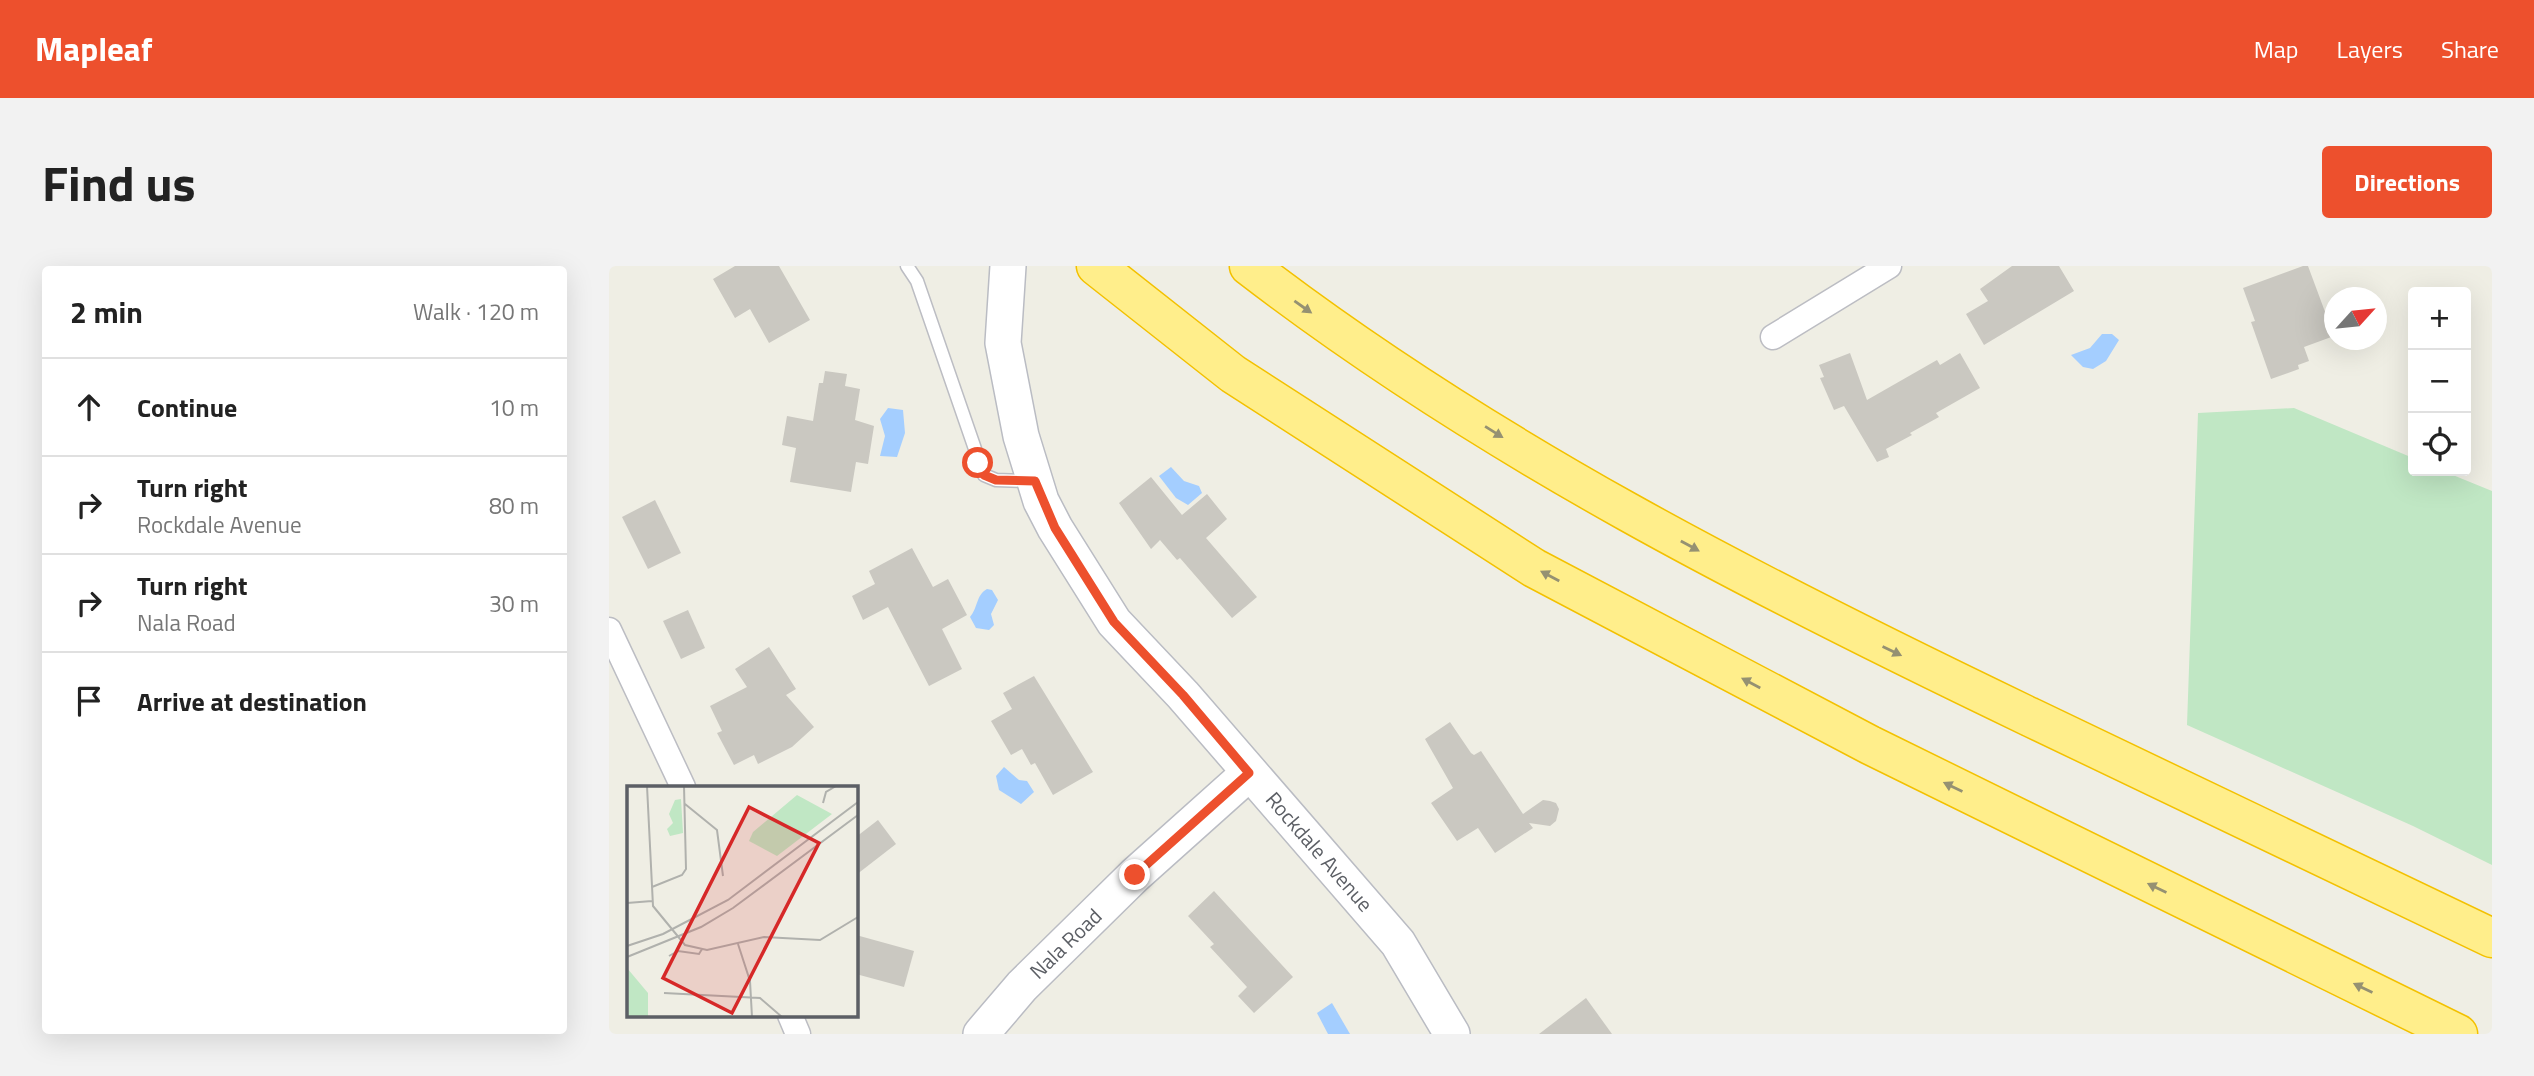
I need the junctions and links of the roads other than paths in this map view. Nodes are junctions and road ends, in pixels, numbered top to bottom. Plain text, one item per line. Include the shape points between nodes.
1 (907, 266) edge
2 (1008, 266) edge
3 (1096, 266) edge
4 (1249, 266) edge
5 (1889, 266) edge
6 (1773, 337) dead end
7 (1035, 481) junction
8 (609, 630) edge
9 (1249, 773) junction
10 (683, 786) edge
11 (2492, 938) edge
12 (790, 1016) edge
13 (798, 1034) edge
14 (981, 1034) edge
15 (1452, 1034) edge
16 (2458, 1034) edge

1 - 7 lane via 917,281 984,475 996,480
2 - 7 street, Rockdale Avenue via 1003,343
16 -> 3 highway via 1870,746 1534,568 1233,374
4 -> 11 highway via 1442,400 1589,491 1903,656
5 - 6 street
7 - 9 street, Rockdale Avenue via 1055,528 1114,622
8 - 10 street
9 - 14 street, Nala Road via 1135,875 1022,986
9 - 15 street, Rockdale Avenue via 1398,943
12 - 13 street

